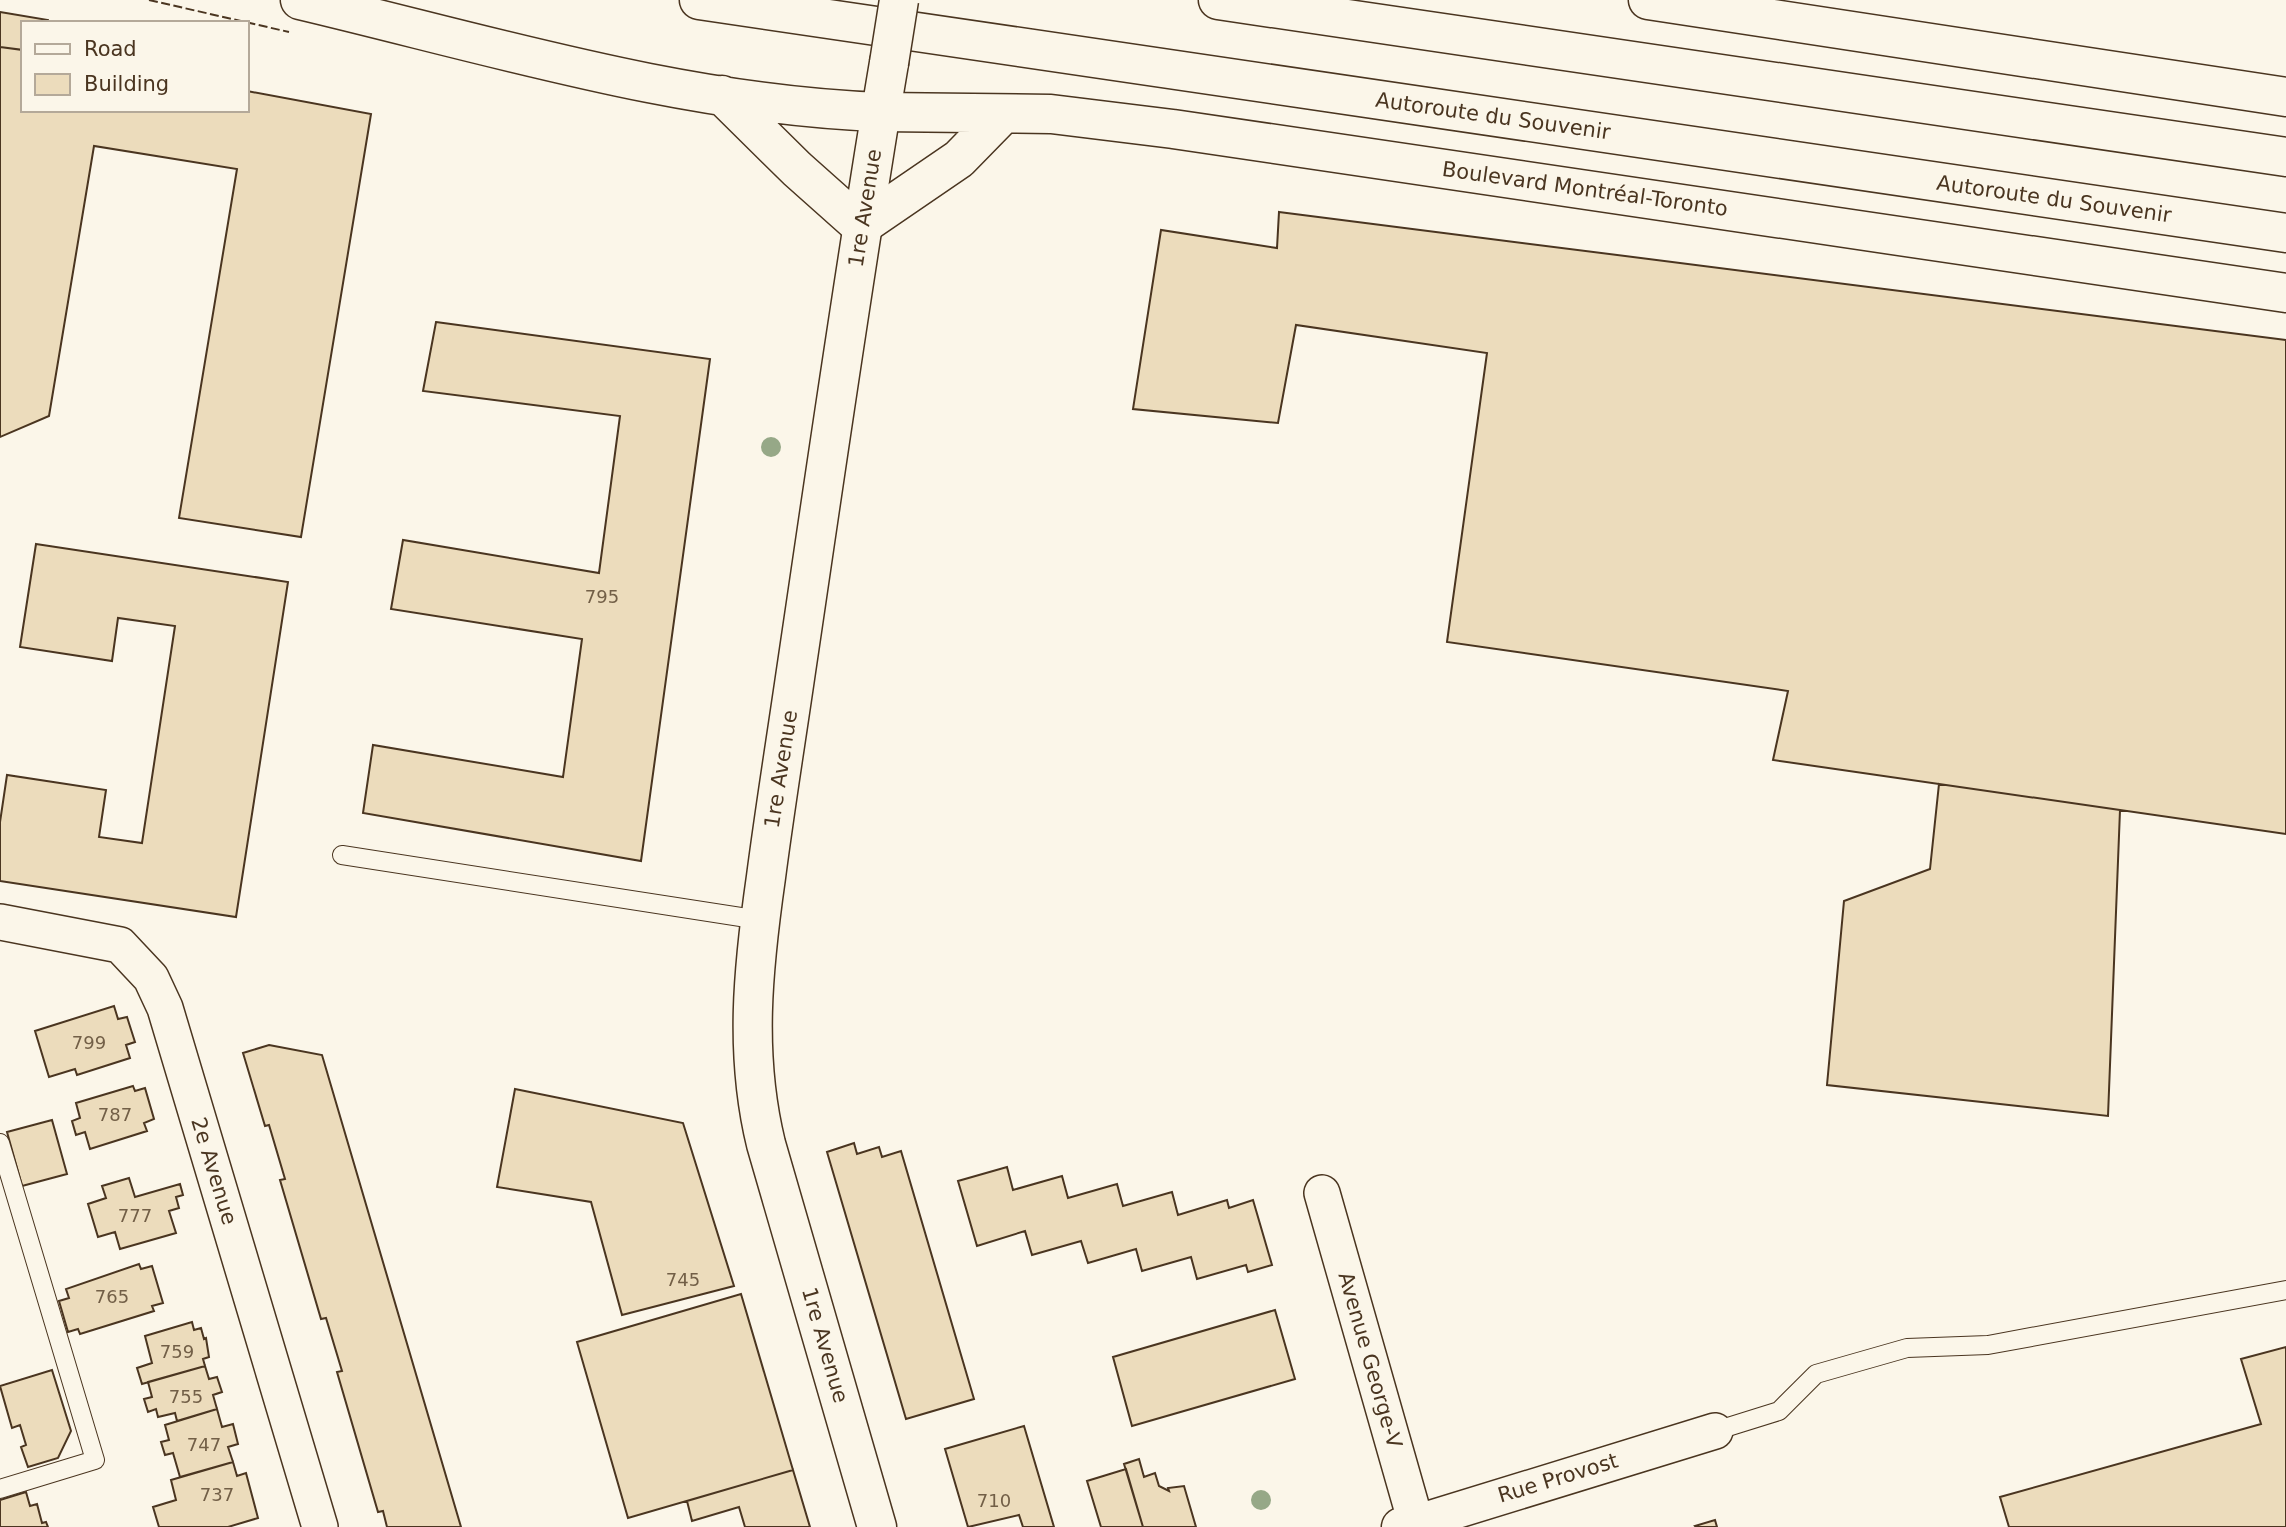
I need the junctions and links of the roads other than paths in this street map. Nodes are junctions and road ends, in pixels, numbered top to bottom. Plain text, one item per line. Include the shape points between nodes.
1 (300, 0) edge
2 (699, 0) edge
3 (899, 0) edge
4 (1218, 0) edge
5 (1647, 0) edge
6 (722, 95) junction
7 (2286, 97) edge
8 (881, 112) junction
9 (1003, 114) junction
10 (2286, 157) edge
11 (861, 226) junction
12 (2286, 233) edge
13 (2286, 293) edge
14 (342, 855) dead end
15 (760, 920) junction
16 (0, 922) edge
17 (0, 1143) edge
18 (1322, 1193) dead end
19 (2286, 1290) edge
20 (1716, 1431) joint
21 (0, 1489) edge
22 (1411, 1526) edge
23 (320, 1527) edge
24 (877, 1527) edge

1 - 6 main road, Boulevard Montréal-Toronto via 532,56
2 - 12 main road, Autoroute du Souvenir
3 - 8 main road, 1re Avenue, bridge
4 - 10 main road
5 - 7 main road
6 - 8 main road, Boulevard Montréal-Toronto via 813,110
6 - 11 main road
8 - 9 main road, Boulevard Montréal-Toronto
8 - 11 main road, 1re Avenue
9 - 11 main road via 959,159
9 - 13 main road, Boulevard Montréal-Toronto via 1071,116 1173,129
11 - 15 main road, 1re Avenue
14 - 15 lane
15 - 24 main road, 1re Avenue via 751,1021 760,1119
16 - 23 street, 2e Avenue via 120,945 151,978 165,1008
17 - 21 lane via 94,1460
18 - 22 street, Avenue George-V
19 - 20 lane via 1988,1345 1907,1348 1816,1374 1779,1411
20 - 22 street, Rue Provost

